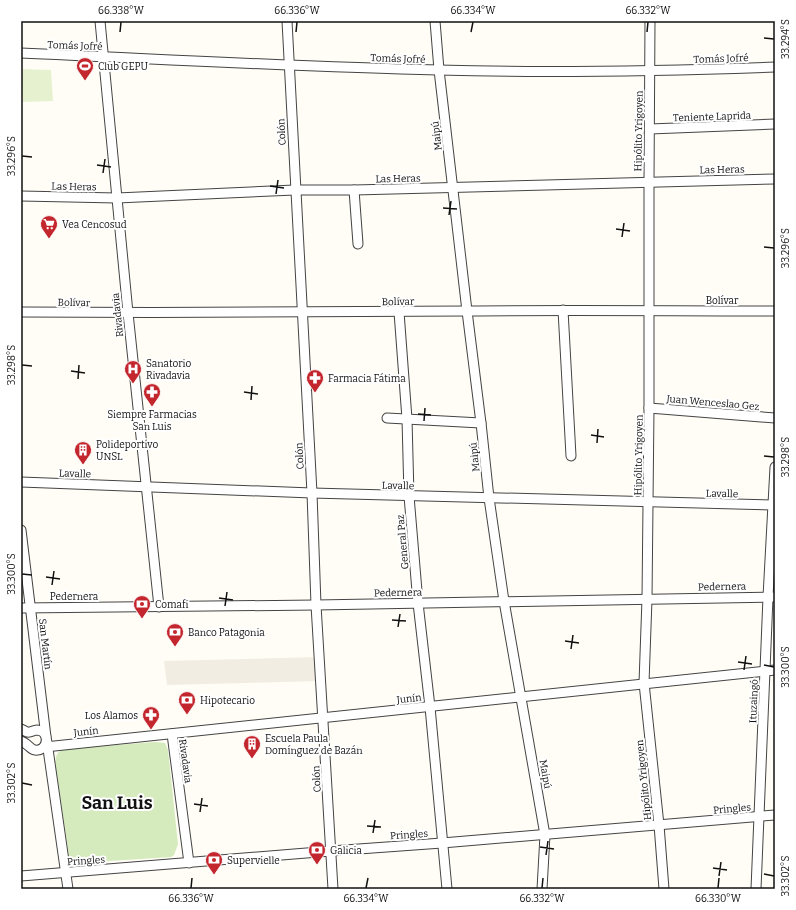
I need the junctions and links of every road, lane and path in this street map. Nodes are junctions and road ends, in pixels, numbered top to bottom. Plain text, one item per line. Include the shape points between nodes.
1 (100, 21) edge
2 (287, 21) edge
3 (435, 21) edge
4 (650, 21) edge
5 (21, 54) edge
6 (103, 57) junction
7 (289, 66) junction
8 (775, 67) edge
9 (439, 70) junction
10 (650, 71) junction
11 (775, 124) edge
12 (650, 129) junction
13 (775, 179) edge
14 (649, 182) junction
15 (453, 187) junction
16 (295, 190) junction
17 (354, 190) junction
18 (21, 196) edge
19 (118, 198) junction
20 (358, 244) dead end
21 (563, 310) junction
22 (466, 311) junction
23 (649, 311) junction
24 (775, 311) edge
25 (21, 312) edge
26 (303, 312) junction
27 (399, 312) junction
28 (128, 313) junction
29 (650, 408) junction
30 (387, 418) dead end
31 (775, 418) edge
32 (407, 419) junction
33 (481, 423) junction
34 (571, 456) dead end
35 (775, 466) edge
36 (21, 482) edge
37 (146, 487) junction
38 (312, 494) junction
39 (409, 496) junction
40 (489, 498) junction
41 (648, 503) junction
42 (774, 505) edge
43 (21, 530) edge
44 (771, 597) edge
45 (647, 598) junction
46 (504, 601) junction
47 (418, 603) junction
48 (316, 605) junction
49 (159, 607) junction
50 (26, 608) edge
51 (775, 670) edge
52 (765, 671) junction
53 (644, 683) junction
54 (521, 697) junction
55 (430, 707) junction
56 (324, 718) junction
57 (21, 729) edge
58 (172, 734) junction
59 (46, 743) junction
60 (67, 744) junction
61 (24, 745) edge
62 (50, 764) junction
63 (775, 815) edge
64 (759, 816) junction
65 (659, 825) junction
66 (545, 834) junction
67 (442, 843) junction
68 (331, 851) junction
69 (189, 863) junction
70 (66, 872) junction
71 (21, 876) edge
72 (68, 889) edge
73 (333, 889) edge
74 (447, 889) edge
75 (542, 889) edge
76 (664, 889) edge
77 (756, 889) edge

1 - 6 street, Rivadavia
2 - 7 street, Colón
3 - 9 street, Maipú
4 - 10 street, Hipólito Yrigoyen
5 - 6 street, Tomás Jofré
6 - 7 street, Tomás Jofré
6 - 19 street, Rivadavia
7 - 9 street, Tomás Jofré
7 - 16 street, Colón
8 - 10 street, Tomás Jofré
9 - 10 street, Tomás Jofré
9 - 15 street, Maipú
10 - 12 street, Hipólito Yrigoyen
11 - 12 street, Teniente Laprida
12 - 14 street, Hipólito Yrigoyen
13 - 14 street, Las Heras
14 - 15 street, Las Heras
14 - 23 street, Hipólito Yrigoyen
15 - 17 street, Las Heras
15 - 22 street, Maipú
16 - 17 street, Las Heras
16 - 19 street, Las Heras
16 - 26 street, Colón
17 - 20 street
18 - 19 street, Las Heras
19 - 28 street, Rivadavia
21 - 22 street, Bolívar
21 - 23 street, Bolívar
21 - 34 street
22 - 27 street, Bolívar
22 - 33 street, Maipú
23 - 24 street, Bolívar
23 - 29 street, Hipólito Yrigoyen
25 - 28 street, Bolívar
26 - 27 street, Bolívar
26 - 28 street, Bolívar
26 - 38 street, Colón
27 - 32 street, General Paz
28 - 37 street, Rivadavia
29 - 31 street, Juan Wenceslao Gez
29 - 41 street, Hipólito Yrigoyen
30 - 32 street
32 - 33 street
32 - 39 street, General Paz
33 - 40 street, Maipú
35 - 42 street, Ituzaingó
36 - 37 street, Lavalle
37 - 38 street, Lavalle
37 - 49 street, Rivadavia
38 - 39 street, Lavalle
38 - 48 street, Colón
39 - 40 street, Lavalle
39 - 47 street, General Paz
40 - 41 street, Lavalle
40 - 46 street, Maipú
41 - 42 street, Lavalle
41 - 45 street, Hipólito Yrigoyen
42 - 44 street, Ituzaingó
43 - 50 street, San Martín
44 - 45 street, Pedernera
44 - 52 street, Ituzaingó
45 - 46 street, Pedernera
45 - 53 street, Hipólito Yrigoyen
46 - 47 street, Pedernera
46 - 54 street, Maipú
47 - 48 street, Pedernera
47 - 55 street, General Paz
48 - 49 street, Pedernera
48 - 56 street, Colón
49 - 50 street, Pedernera
50 - 59 street, San Martín
51 - 52 street, Junín
52 - 53 street, Junín
52 - 64 street, Ituzaingó
53 - 54 street, Junín
53 - 65 street, Hipólito Yrigoyen
54 - 55 street, Junín
54 - 66 street, Maipú
55 - 56 street, Junín
55 - 67 street, General Paz
56 - 58 street, Junín
56 - 68 street, Colón
57 - 59 street via 44,733
58 - 60 street, Junín
58 - 69 street, Rivadavia
59 - 60 street, Junín
59 - 61 street, Junín via 41,750 36,751
59 - 62 street, San Martín
60 - 62 street via 57,750
62 - 70 street, San Martín
63 - 64 street, Pringles
64 - 65 street, Pringles
64 - 77 street, Ituzaingó
65 - 66 street, Pringles
65 - 76 street, Hipólito Yrigoyen
66 - 67 street, Pringles
66 - 75 street, Maipú
67 - 68 street, Pringles
67 - 74 street, General Paz
68 - 69 street, Pringles
68 - 73 street, Colón
69 - 70 street, Pringles
70 - 71 street, Pringles
70 - 72 street, San Martín

